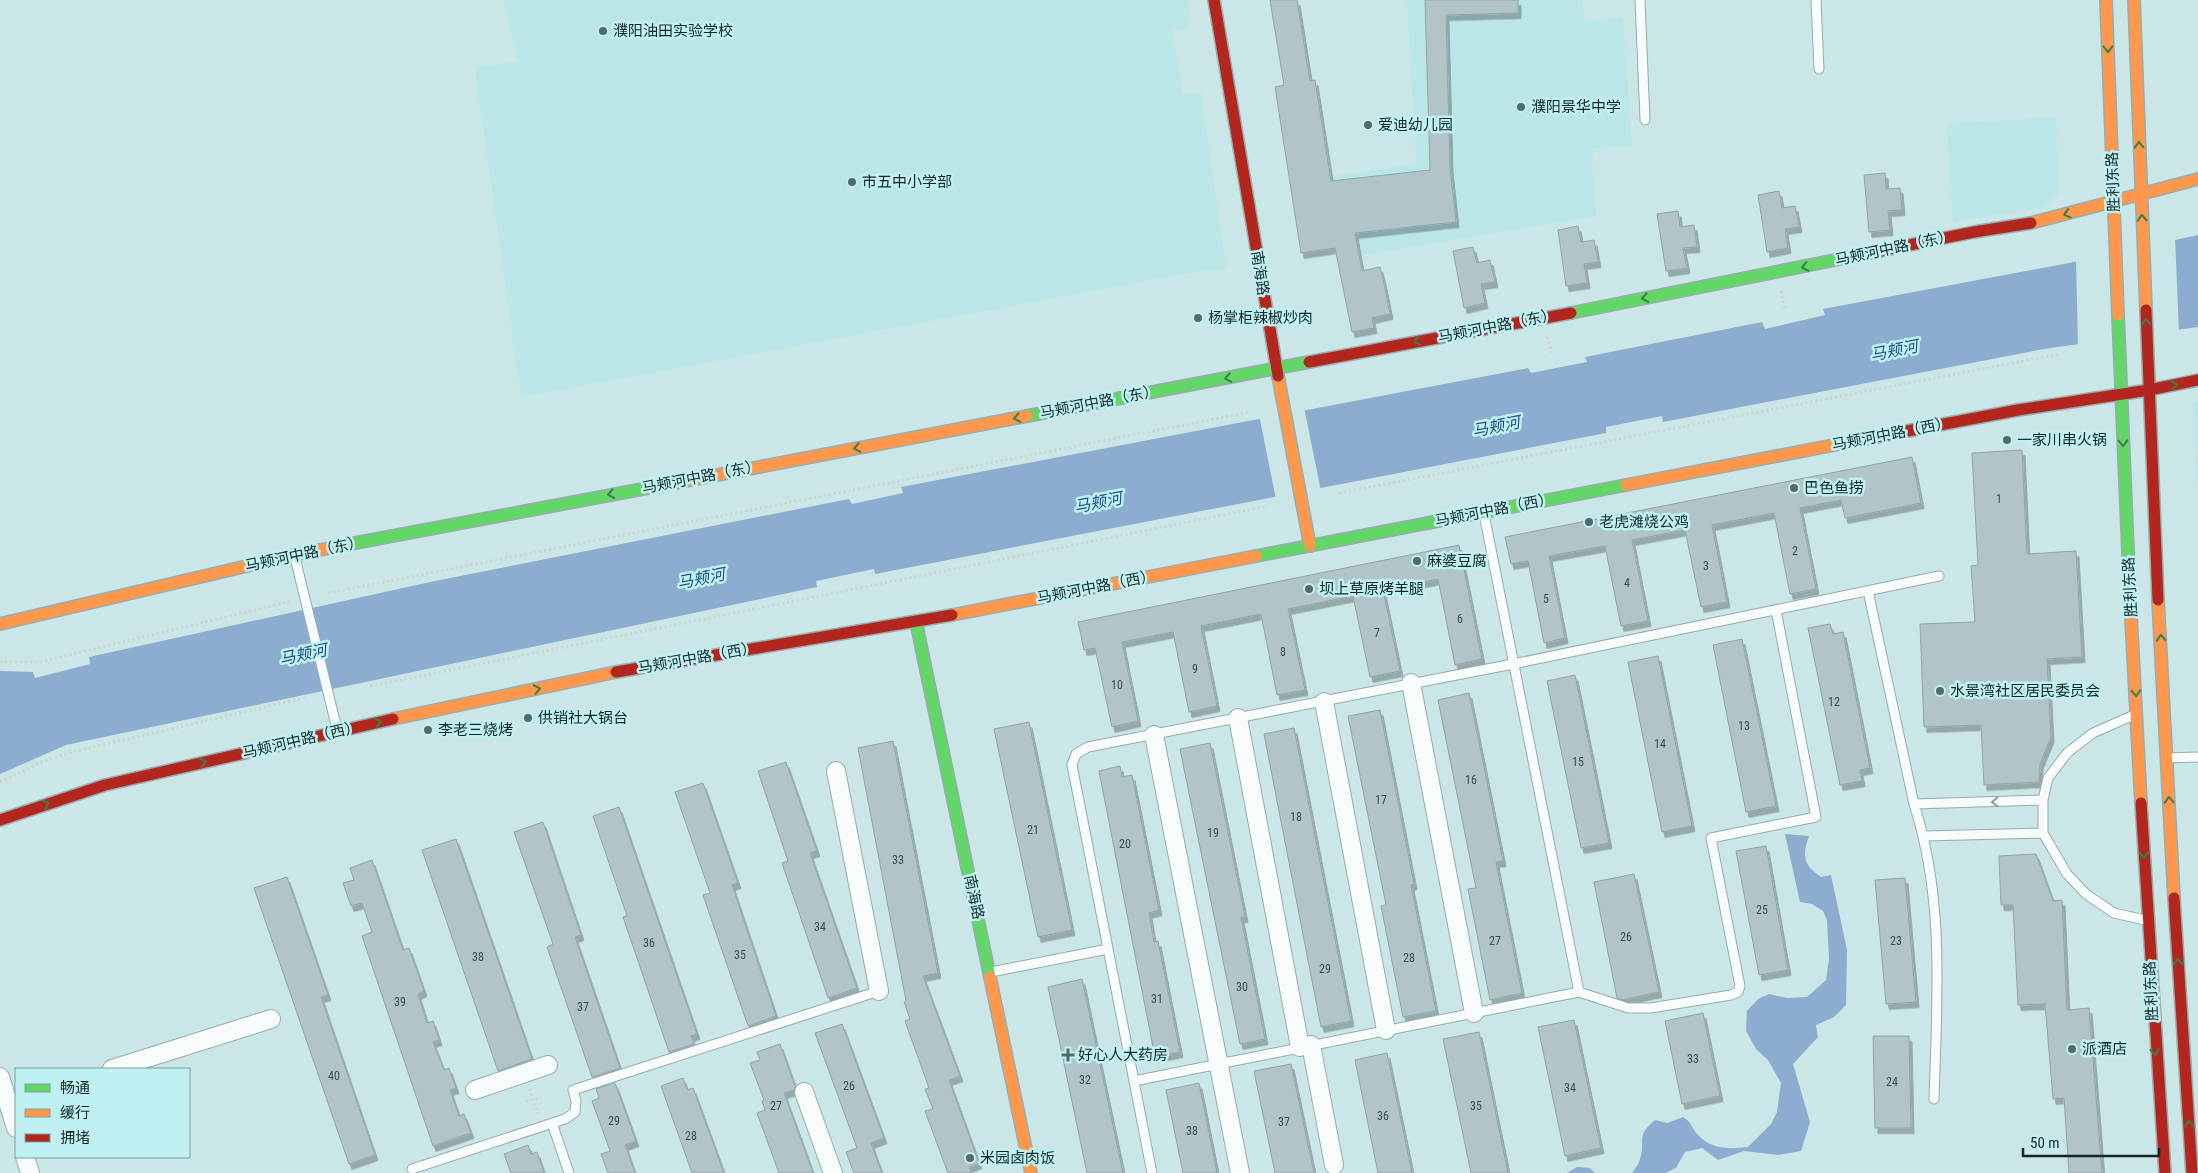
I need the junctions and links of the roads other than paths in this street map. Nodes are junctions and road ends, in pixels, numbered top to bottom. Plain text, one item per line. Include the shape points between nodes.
1 (1214, 0) edge
2 (1640, 0) edge
3 (1816, 0) edge
4 (2106, 0) edge
5 (2134, 0) edge
6 (1819, 69) dead end
7 (1645, 120) dead end
8 (2198, 180) edge
9 (2141, 194) junction
10 (2114, 200) junction
11 (1276, 368) junction
12 (2198, 380) edge
13 (2149, 390) junction
14 (2122, 394) junction
15 (1483, 512) junction
16 (1310, 546) junction
17 (294, 555) junction
18 (1939, 576) dead end
19 (1868, 591) junction
20 (1776, 610) junction
21 (916, 622) junction
22 (0, 624) edge
23 (1513, 664) junction
24 (1411, 683) junction
25 (1324, 702) junction
26 (2137, 713) junction
27 (1238, 718) junction
28 (338, 731) junction
29 (1154, 735) junction
30 (2167, 758) junction
31 (2198, 758) edge
32 (836, 771) dead end
33 (2044, 800) junction
34 (1914, 804) junction
35 (0, 820) edge
36 (2043, 833) junction
37 (1924, 836) junction
38 (2147, 920) junction
39 (1108, 949) junction
40 (990, 973) junction
41 (879, 991) joint
42 (1579, 992) junction
43 (1474, 1013) junction
44 (270, 1020) dead end
45 (1386, 1030) junction
46 (1306, 1046) junction
47 (1219, 1064) junction
48 (548, 1065) dead end
49 (115, 1068) edge
50 (0, 1077) edge
51 (1134, 1081) junction
52 (476, 1090) dead end
53 (804, 1092) dead end
54 (1934, 1099) dead end
55 (8, 1102) edge
56 (2192, 1102) edge
57 (552, 1124) junction
58 (15, 1125) edge
59 (25, 1158) edge
60 (1334, 1164) dead end
61 (412, 1169) dead end
62 (30, 1173) edge
63 (569, 1173) edge
64 (832, 1173) edge
65 (1031, 1173) edge
66 (1152, 1173) edge
67 (1240, 1173) edge
68 (2165, 1173) edge
69 (2192, 1173) edge

1 - 11 street, 南海路
2 - 7 lane
3 - 6 lane
4 -> 10 street, 胜利东路
9 -> 5 street, 胜利东路
8 - 9 street, 马颊河中路（东）
9 - 10 street, 马颊河中路（东）
13 -> 9 street, 胜利东路
10 -> 11 street, 马颊河中路（东） via 2044,221
10 - 14 street, 胜利东路
11 - 16 street, 南海路
11 -> 17 street, 马颊河中路（东）
13 -> 12 street, 马颊河中路（西）
13 - 14 street, 马颊河中路（西）
30 -> 13 street, 胜利东路
14 - 15 street, 马颊河中路（西） via 2018,410
14 -> 26 street, 胜利东路
15 - 16 street, 马颊河中路（西）
15 - 23 lane
16 - 21 street, 马颊河中路（西）
17 - 22 street, 马颊河中路（东）
17 - 28 lane
18 - 19 lane
19 - 20 lane
19 - 34 lane
20 - 23 lane
20 - 42 lane via 1816,817 1711,838 1740,986 1738,992 1651,1008 1628,1008
28 -> 21 street, 马颊河中路（西） via 643,666
21 - 40 street, 南海路
23 - 24 lane
23 - 42 lane
24 - 25 lane
24 - 43 street
25 - 27 lane
25 - 45 street
26 - 33 lane via 2093,733 2067,752 2048,778
26 -> 38 street, 胜利东路
27 - 29 lane
27 - 46 street
35 -> 28 street, 马颊河中路（西） via 105,785
29 - 39 lane via 1088,747 1076,754 1072,765
29 - 47 street
30 - 31 lane
56 -> 30 street, 胜利东路
32 - 41 street
33 -> 34 lane
33 - 36 lane
34 - 37 lane
36 - 37 lane
36 - 38 lane via 2067,874 2086,894 2114,913
37 - 54 lane via 1932,885 1938,967
38 -> 68 street, 胜利东路
39 - 40 lane
39 - 51 lane
40 - 65 street, 南海路
41 - 57 lane via 573,1090 575,1112
42 - 43 lane
43 - 45 lane
44 - 49 street
45 - 46 lane
46 - 47 lane
46 - 60 street
47 - 51 lane
47 - 67 street
48 - 52 street
50 - 55 street
51 - 66 lane
53 - 64 street
55 - 58 street
69 -> 56 street, 胜利东路
57 - 61 lane
57 - 63 lane
59 - 62 street

